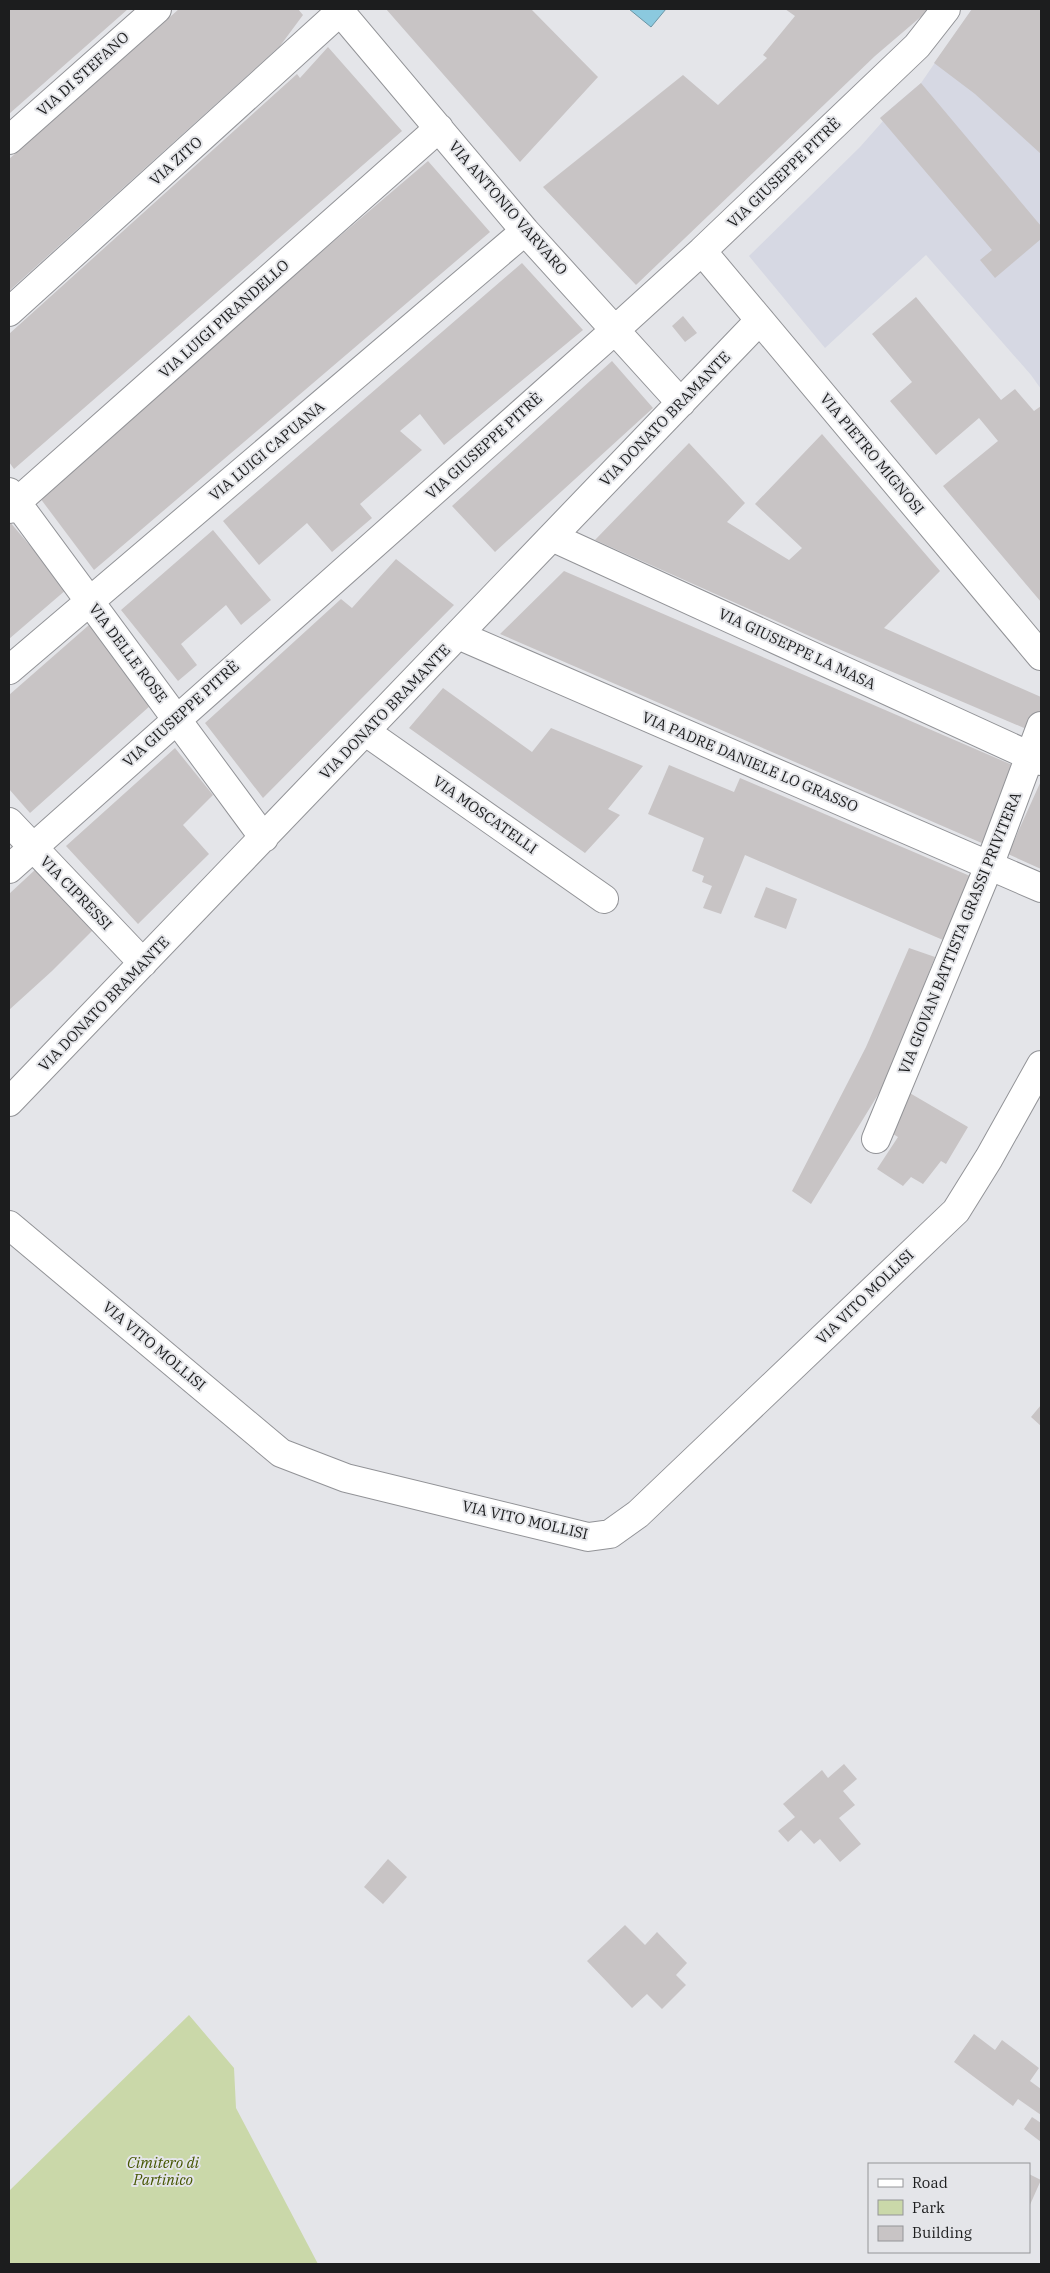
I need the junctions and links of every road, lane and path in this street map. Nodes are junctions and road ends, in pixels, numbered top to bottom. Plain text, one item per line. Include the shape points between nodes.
1 (157, 9) edge
2 (946, 9) edge
3 (340, 10) edge
4 (439, 128) junction
5 (9, 140) edge
6 (525, 231) junction
7 (702, 251) junction
8 (9, 312) edge
9 (760, 320) junction
10 (615, 330) junction
11 (681, 403) junction
12 (11, 501) edge
13 (552, 537) junction
14 (90, 602) junction
15 (458, 636) junction
16 (1041, 656) edge
17 (9, 670) edge
18 (176, 718) junction
19 (1041, 726) edge
20 (366, 732) junction
21 (1036, 758) edge
22 (9, 822) edge
23 (264, 838) junction
24 (33, 847) junction
25 (989, 866) junction
26 (9, 869) edge
27 (1041, 888) edge
28 (604, 899) dead end
29 (143, 964) junction
30 (1041, 1065) edge
31 (9, 1102) edge
32 (876, 1139) dead end
33 (9, 1225) edge

1 - 5 street, VIA DI STEFANO
2 - 7 street, VIA GIUSEPPE PITRÈ via 917,46
3 - 4 street, VIA ANTONIO VARVARO
3 - 8 street, VIA ZITO
4 - 6 street, VIA ANTONIO VARVARO
4 - 12 street, VIA LUIGI PIRANDELLO
6 - 10 street, VIA ANTONIO VARVARO
6 - 14 street, VIA LUIGI CAPUANA
7 - 9 street, VIA PIETRO MIGNOSI
7 - 10 street, VIA GIUSEPPE PITRÈ
9 - 11 street, VIA DONATO BRAMANTE
9 - 16 street, VIA PIETRO MIGNOSI
10 - 11 street, VIA ANTONIO VARVARO
10 - 18 street, VIA GIUSEPPE PITRÈ
11 - 13 street, VIA DONATO BRAMANTE
12 - 14 street, VIA DELLE ROSE
13 - 15 street, VIA DONATO BRAMANTE
13 - 21 street, VIA GIUSEPPE LA MASA
14 - 17 street, VIA LUIGI CAPUANA
14 - 18 street, VIA DELLE ROSE
15 - 20 street, VIA DONATO BRAMANTE
15 - 25 street, VIA PADRE DANIELE LO GRASSO
18 - 23 street, VIA DELLE ROSE
18 - 24 street, VIA GIUSEPPE PITRÈ
19 - 21 street, VIA GIOVAN BATTISTA GRASSI PRIVITERA
20 - 23 street, VIA DONATO BRAMANTE
20 - 28 street, VIA MOSCATELLI
21 - 25 street, VIA GIOVAN BATTISTA GRASSI PRIVITERA
22 - 24 street, VIA CIPRESSI
23 - 29 street, VIA DONATO BRAMANTE
24 - 26 street, VIA GIUSEPPE PITRÈ
24 - 29 street, VIA CIPRESSI
25 - 27 street, VIA PADRE DANIELE LO GRASSO
25 - 32 street, VIA GIOVAN BATTISTA GRASSI PRIVITERA
29 - 31 street, VIA DONATO BRAMANTE
30 - 33 street, VIA VITO MOLLISI via 990,1158 956,1211 638,1514 610,1534 588,1537 346,1478 281,1452

